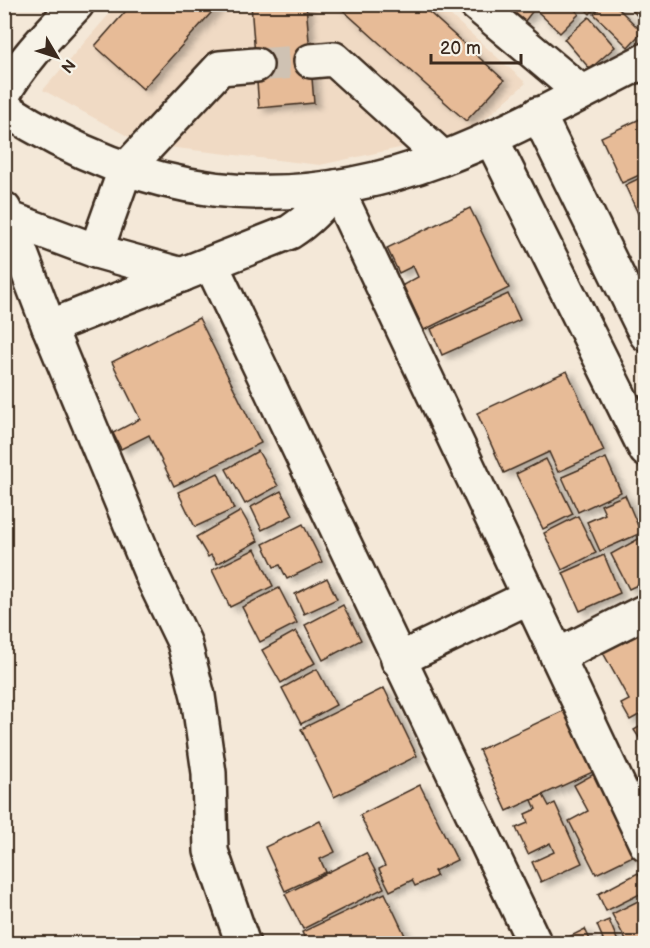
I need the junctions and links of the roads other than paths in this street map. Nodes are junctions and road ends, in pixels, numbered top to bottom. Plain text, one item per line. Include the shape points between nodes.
1 (76, 4) edge
2 (476, 4) edge
3 (645, 60) edge
4 (311, 61) tunnel mouth
5 (256, 65) tunnel mouth
6 (581, 92) junction
7 (4, 93) edge
8 (4, 108) edge
9 (538, 114) junction
10 (490, 138) junction
11 (443, 158) junction
12 (125, 170) junction
13 (336, 188) junction
14 (6, 213) edge
15 (96, 251) junction
16 (196, 269) junction
17 (49, 327) junction
18 (645, 334) edge
19 (645, 450) edge
20 (529, 597) junction
21 (645, 611) edge
22 (557, 656) junction
23 (398, 660) junction
24 (645, 844) edge
25 (243, 944) edge
26 (535, 944) edge

1 - 7 street
2 - 6 street
3 - 6 street
4 - 11 street via 334,59
5 - 12 street via 220,68
6 - 9 street
8 - 12 street via 38,130
9 - 10 street
9 - 18 street
10 - 11 street
10 - 19 street
11 - 13 street
12 - 13 street via 166,182 219,190 294,192
12 - 15 street
13 - 16 street via 308,220 290,232
13 - 20 street
14 - 15 street
14 - 17 street
15 - 16 street
16 - 17 street
16 - 23 street
17 - 25 street via 153,578 184,642 198,696 209,773 211,851
20 - 22 street
20 - 23 street
21 - 22 street
22 - 24 street
23 - 26 street

